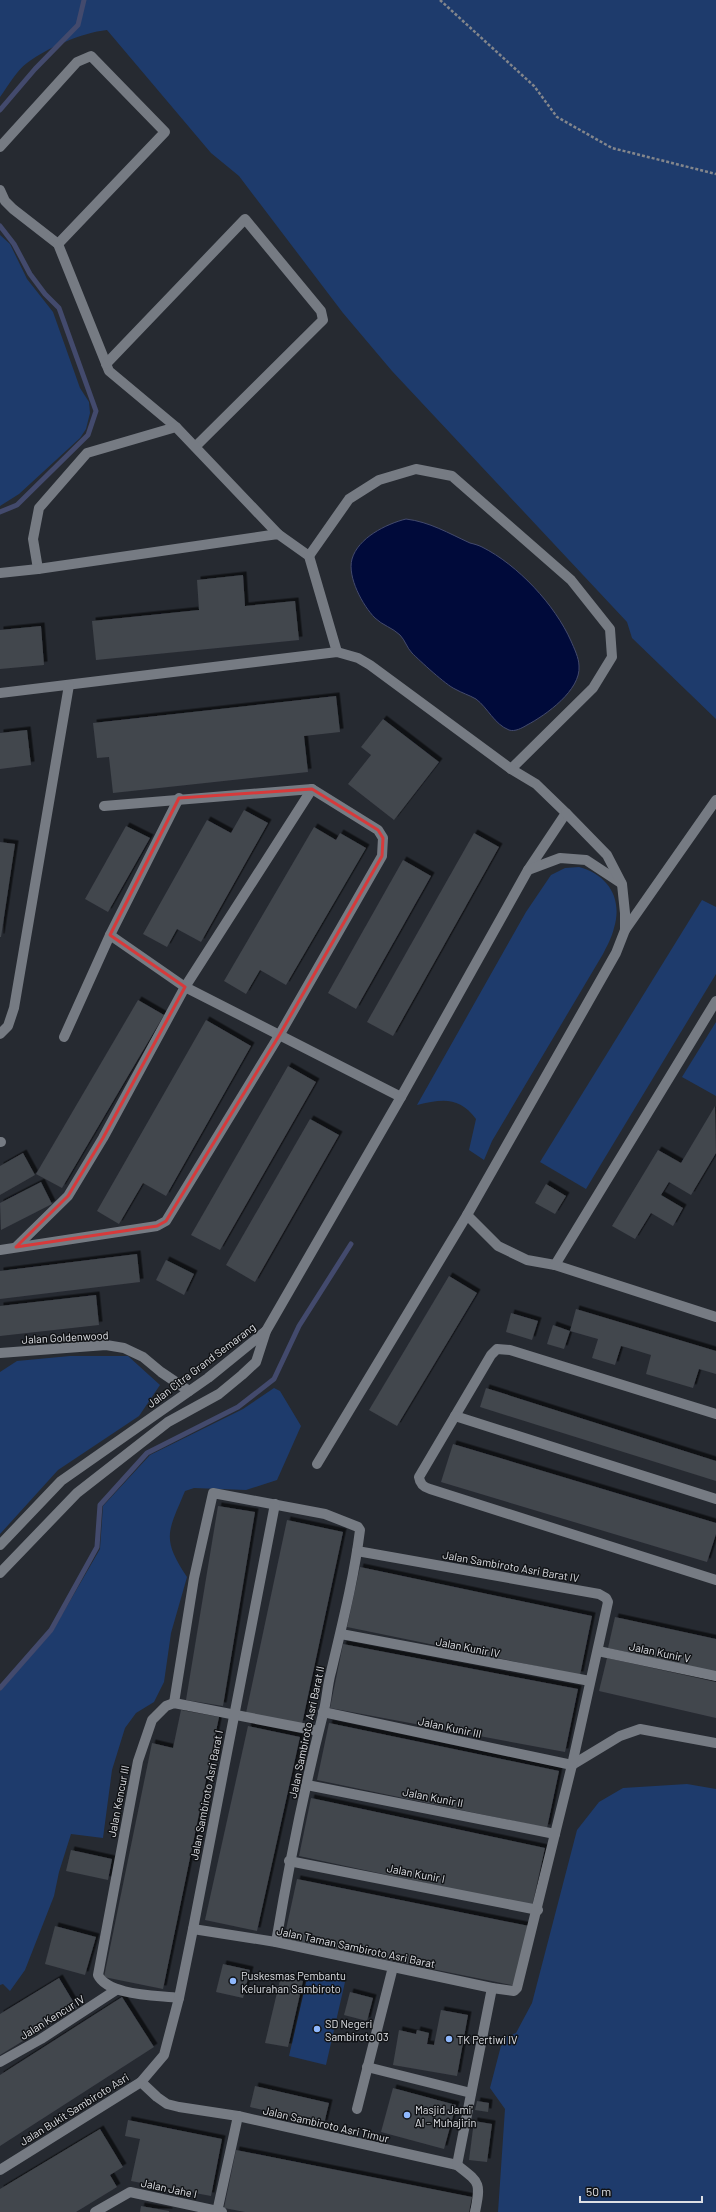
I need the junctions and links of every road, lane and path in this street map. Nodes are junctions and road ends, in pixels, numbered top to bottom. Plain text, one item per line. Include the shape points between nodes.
1 (440, 0) edge
2 (0, 147) edge
3 (716, 174) edge
4 (0, 190) edge
5 (58, 244) junction
6 (106, 364) junction
7 (176, 427) junction
8 (196, 446) junction
9 (278, 534) junction
10 (309, 556) junction
11 (38, 569) junction
12 (0, 573) edge
13 (337, 652) junction
14 (69, 685) junction
15 (0, 693) edge
16 (511, 769) junction
17 (312, 789) junction
18 (180, 798) junction
19 (716, 800) edge
20 (104, 806) dead end
21 (566, 814) junction
22 (528, 870) junction
23 (622, 884) junction
24 (624, 930) junction
25 (110, 934) junction
26 (185, 987) junction
27 (716, 1001) edge
28 (0, 1034) edge
29 (280, 1034) junction
30 (64, 1037) dead end
31 (401, 1097) junction
32 (467, 1215) junction
33 (16, 1247) junction
34 (0, 1250) edge
35 (555, 1265) junction
36 (716, 1317) edge
37 (266, 1331) junction
38 (0, 1353) edge
39 (190, 1390) junction
40 (160, 1412) junction
41 (716, 1414) edge
42 (455, 1416) junction
43 (168, 1422) junction
44 (317, 1464) dead end
45 (716, 1499) edge
46 (275, 1504) junction
47 (0, 1545) edge
48 (357, 1551) junction
49 (0, 1573) edge
50 (716, 1580) edge
51 (342, 1634) junction
52 (598, 1651) junction
53 (716, 1676) edge
54 (590, 1682) junction
55 (174, 1703) junction
56 (323, 1712) junction
57 (233, 1715) junction
58 (318, 1730) junction
59 (716, 1743) edge
60 (572, 1765) junction
61 (307, 1784) junction
62 (555, 1834) junction
63 (290, 1860) junction
64 (538, 1910) junction
65 (193, 1929) junction
66 (276, 1942) junction
67 (393, 1967) junction
68 (492, 1988) junction
69 (116, 1990) junction
70 (179, 1998) junction
71 (0, 2062) edge
72 (367, 2067) junction
73 (141, 2082) junction
74 (471, 2092) junction
75 (357, 2109) dead end
76 (238, 2116) junction
77 (457, 2165) junction
78 (0, 2170) edge
79 (96, 2212) edge
80 (219, 2212) edge
81 (475, 2212) edge

1 - 3 path via 534,86 557,117 612,148
2 - 5 street via 77,62 91,56 165,132
4 - 5 street via 4,201
5 - 6 street
6 - 7 street via 109,371
6 - 8 street via 245,219 321,311 323,320
7 - 8 street
7 - 11 street via 87,453 40,508 33,539
8 - 9 street
9 - 10 street
9 - 11 street
10 - 13 street
10 - 16 street via 349,499 379,480 416,469 452,476 571,580 610,629 612,657 593,688
11 - 12 street
13 - 14 street
13 - 16 street via 358,658 370,665
14 - 15 street
14 - 28 street via 14,1008 8,1026
16 - 21 street via 536,784
17 - 18 street
17 - 26 street
17 - 29 street via 378,830 383,838 382,856
18 - 20 street
18 - 25 street
19 - 24 street
21 - 22 street
21 - 23 street via 607,855
22 - 23 street via 560,858 586,860
22 - 31 street
23 - 24 street
24 - 32 street via 616,953
25 - 26 street
25 - 30 street
26 - 29 street
26 - 33 street via 103,1138 68,1196
27 - 35 street
29 - 31 street
29 - 33 street via 166,1221 157,1226
31 - 37 street
32 - 35 street via 498,1246 512,1254 527,1260
32 - 44 street
33 - 34 street
35 - 36 street
37 - 39 street, Jalan Citra Grand Semarang via 227,1364
37 - 43 street, Jalan Citra Grand Semarang via 256,1362 219,1394
38 - 39 street, Jalan Goldenwood via 106,1345 124,1348 143,1357
39 - 40 street, Jalan Citra Grand Semarang
40 - 43 street
40 - 47 street, Jalan Citra Grand Semarang via 61,1480
41 - 42 street via 503,1348 497,1349 491,1355
42 - 45 street
42 - 50 street via 420,1476 420,1482 424,1487
43 - 49 street, Jalan Citra Grand Semarang via 77,1493
46 - 48 street, Jalan Sambiroto Asri Barat II via 325,1514 358,1527 360,1530
46 - 55 street via 217,1493 212,1495 194,1578
46 - 57 street, Jalan Sambiroto Asri Barat I
48 - 51 street, Jalan Sambiroto Asri Barat II
48 - 52 street, Jalan Sambiroto Asri Barat IV via 603,1595 609,1606
51 - 54 street, Jalan Kunir IV
51 - 56 street, Jalan Sambiroto Asri Barat II via 330,1673
52 - 53 street, Jalan Kunir V
52 - 54 street
54 - 60 street
55 - 57 street
55 - 69 street, Jalan Kencur III via 166,1706 152,1720 138,1761 98,1972 100,1980
56 - 58 street, Jalan Sambiroto Asri Barat II
56 - 60 street, Jalan Kunir III
57 - 58 street
57 - 65 street, Jalan Sambiroto Asri Barat I
58 - 61 street, Jalan Sambiroto Asri Barat II
59 - 60 street via 640,1729 620,1736
60 - 62 street
61 - 62 street, Jalan Kunir II
61 - 63 street, Jalan Sambiroto Asri Barat II
62 - 64 street
63 - 64 street, Jalan Kunir I
63 - 66 street, Jalan Sambiroto Asri Barat II
64 - 68 street, Jalan Taman Sambiroto Asri Barat via 520,1981 514,1991
65 - 66 street, Jalan Taman Sambiroto Asri Barat
65 - 70 street, Jalan Sambiroto Asri Barat I
66 - 67 street, Jalan Taman Sambiroto Asri Barat
67 - 68 street, Jalan Taman Sambiroto Asri Barat
67 - 72 street
68 - 74 street
69 - 70 street, Jalan Kencur III
69 - 71 street, Jalan Kencur IV via 41,2039
70 - 73 street, Jalan Sambiroto Asri Barat I via 164,2055
72 - 74 street
72 - 75 street
73 - 76 street, Jalan Sambiroto Asri Timur via 167,2104
73 - 78 street, Jalan Bukit Sambiroto Asri
74 - 77 street
76 - 77 street, Jalan Sambiroto Asri Timur
76 - 80 street
77 - 81 street, Jalan Sambiroto Asri Timur via 476,2180 479,2190
79 - 80 street, Jalan Jahe I via 130,2192

